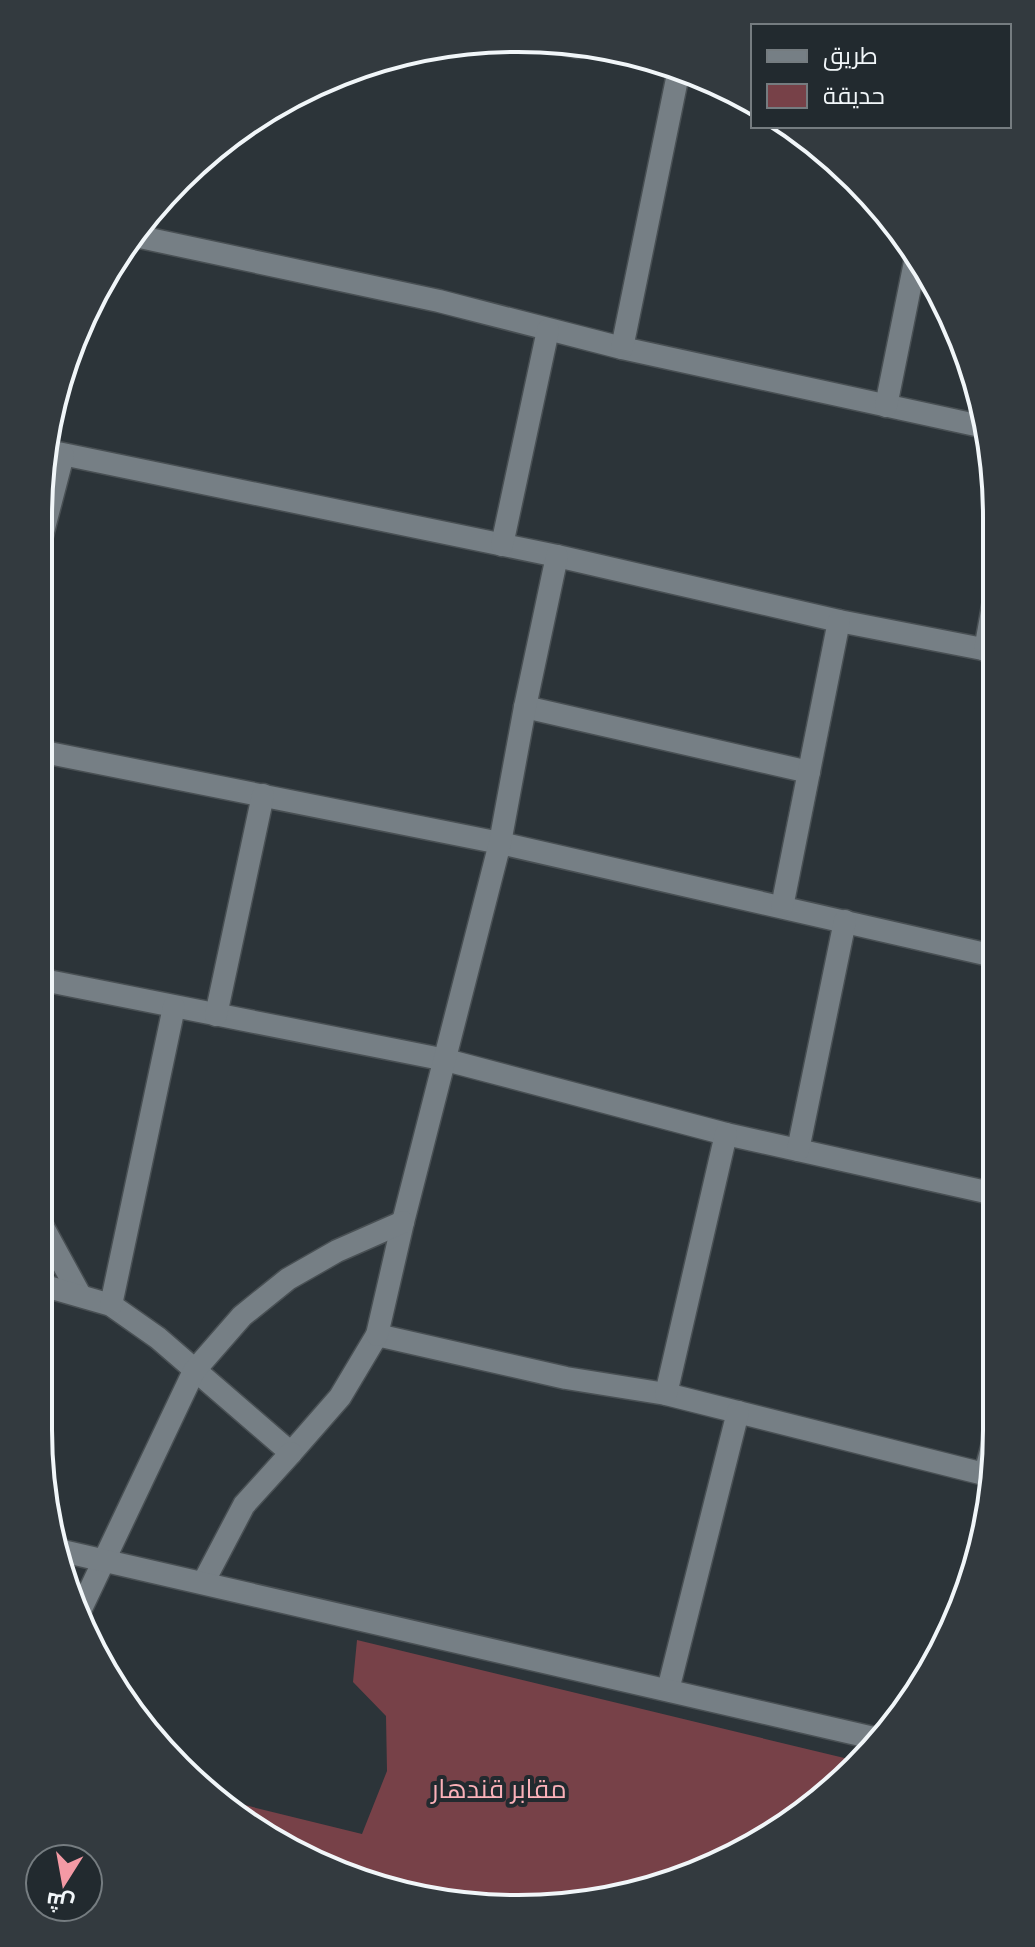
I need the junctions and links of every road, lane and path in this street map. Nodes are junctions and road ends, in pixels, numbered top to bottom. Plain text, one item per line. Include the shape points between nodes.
1 (677, 80) edge
2 (145, 238) edge
3 (913, 272) edge
4 (548, 330) junction
5 (622, 348) junction
6 (886, 406) junction
7 (973, 425) edge
8 (56, 453) edge
9 (502, 545) junction
10 (557, 556) junction
11 (839, 621) junction
12 (983, 649) edge
13 (525, 707) junction
14 (52, 754) edge
15 (809, 772) junction
16 (263, 795) junction
17 (500, 843) junction
18 (782, 907) junction
19 (845, 921) junction
20 (983, 953) edge
21 (52, 982) edge
22 (174, 1007) junction
23 (216, 1015) junction
24 (446, 1060) junction
25 (726, 1134) junction
26 (798, 1150) junction
27 (983, 1191) edge
28 (403, 1222) junction
29 (52, 1244) edge
30 (52, 1288) edge
31 (80, 1295) junction
32 (111, 1305) junction
33 (377, 1335) junction
34 (194, 1371) junction
35 (666, 1394) junction
36 (738, 1412) junction
37 (291, 1453) junction
38 (981, 1473) edge
39 (69, 1552) edge
40 (103, 1560) junction
41 (203, 1583) junction
42 (85, 1601) edge
43 (668, 1690) junction
44 (867, 1736) edge

1 - 5 street
2 - 4 street via 439,301
3 - 6 street
4 - 5 street
4 - 9 street
5 - 6 street
6 - 7 street
8 - 9 street
9 - 10 street
10 - 11 street
10 - 13 street
11 - 12 street
11 - 15 street
13 - 15 street
13 - 17 street
14 - 16 street
15 - 18 street
16 - 17 street
16 - 23 street
17 - 18 street
17 - 24 street
18 - 19 street
19 - 20 street
19 - 26 street
21 - 22 street
22 - 23 street
22 - 32 street
23 - 24 street
24 - 25 street
24 - 28 street
25 - 26 street
25 - 35 street
26 - 27 street
28 - 33 street
28 - 34 street via 288,1279 242,1316
29 - 31 street
30 - 31 street
31 - 32 street
32 - 34 street
33 - 35 street via 566,1378
33 - 37 street via 340,1397
34 - 37 street
34 - 40 street
35 - 36 street
36 - 38 street
36 - 43 street
37 - 41 street via 244,1505
39 - 40 street
40 - 41 street
40 - 42 street
41 - 43 street
43 - 44 street

